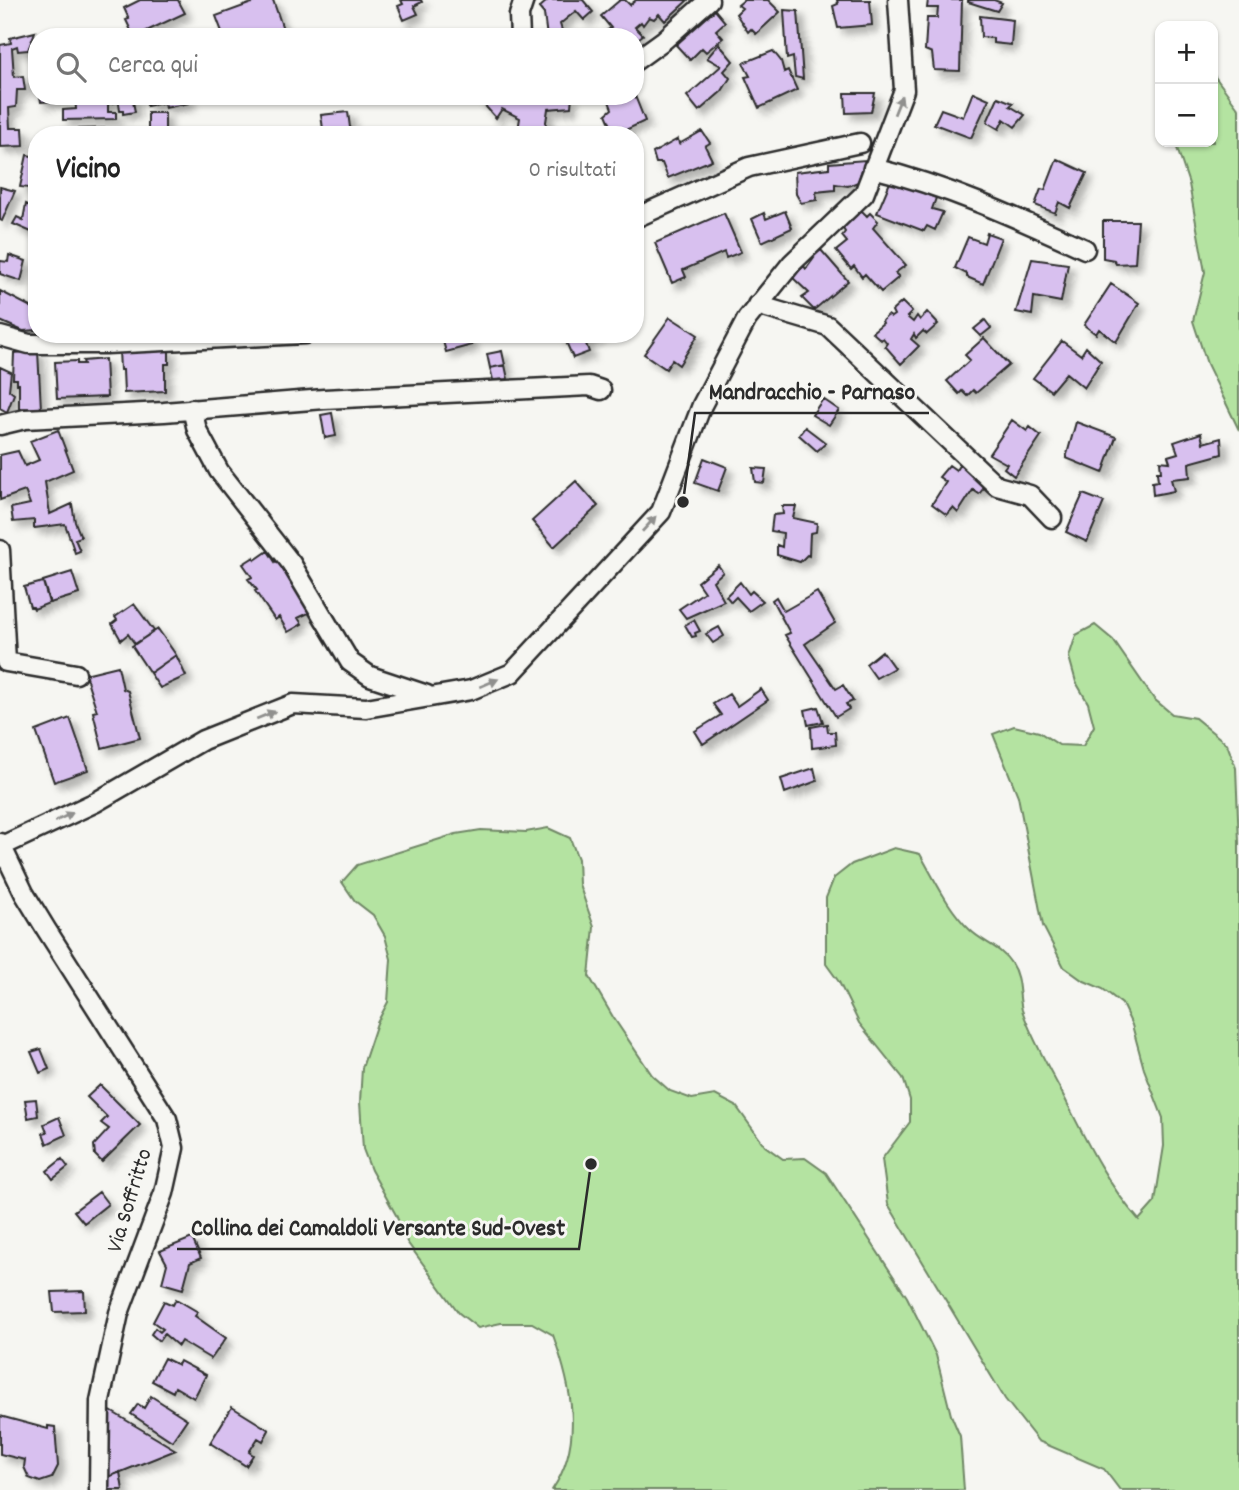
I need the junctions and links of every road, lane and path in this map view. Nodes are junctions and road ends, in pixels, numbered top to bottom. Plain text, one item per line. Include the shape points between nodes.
1 (524, 0) edge
2 (709, 0) edge
3 (898, 0) edge
4 (520, 28) edge
5 (644, 54) edge
6 (860, 144) dead end
7 (873, 168) junction
8 (644, 214) edge
9 (1085, 248) dead end
10 (757, 305) junction
11 (0, 336) edge
12 (126, 343) edge
13 (601, 390) dead end
14 (192, 409) junction
15 (0, 425) edge
16 (1052, 517) dead end
17 (0, 550) edge
18 (76, 674) dead end
19 (435, 696) junction
20 (1, 844) edge
21 (99, 1490) edge

1 - 4 street
2 - 5 street
7 -> 3 street via 904,90
6 - 8 street via 749,167
7 - 9 street via 968,197
7 - 10 street via 864,194 792,263
10 - 16 street via 828,326 997,486 1030,495
19 -> 10 street via 471,690 512,673 661,512 702,405
11 - 12 street via 29,344
13 - 14 street via 589,386
14 - 15 street via 25,419
14 - 19 street via 197,430 219,471 291,563 350,662 370,676
17 - 18 street via 6,662
20 -> 19 street via 96,802 203,740 293,704 366,708
20 - 21 street, Via Soffritto via 24,893 167,1119 174,1148 163,1193 116,1325 100,1401

